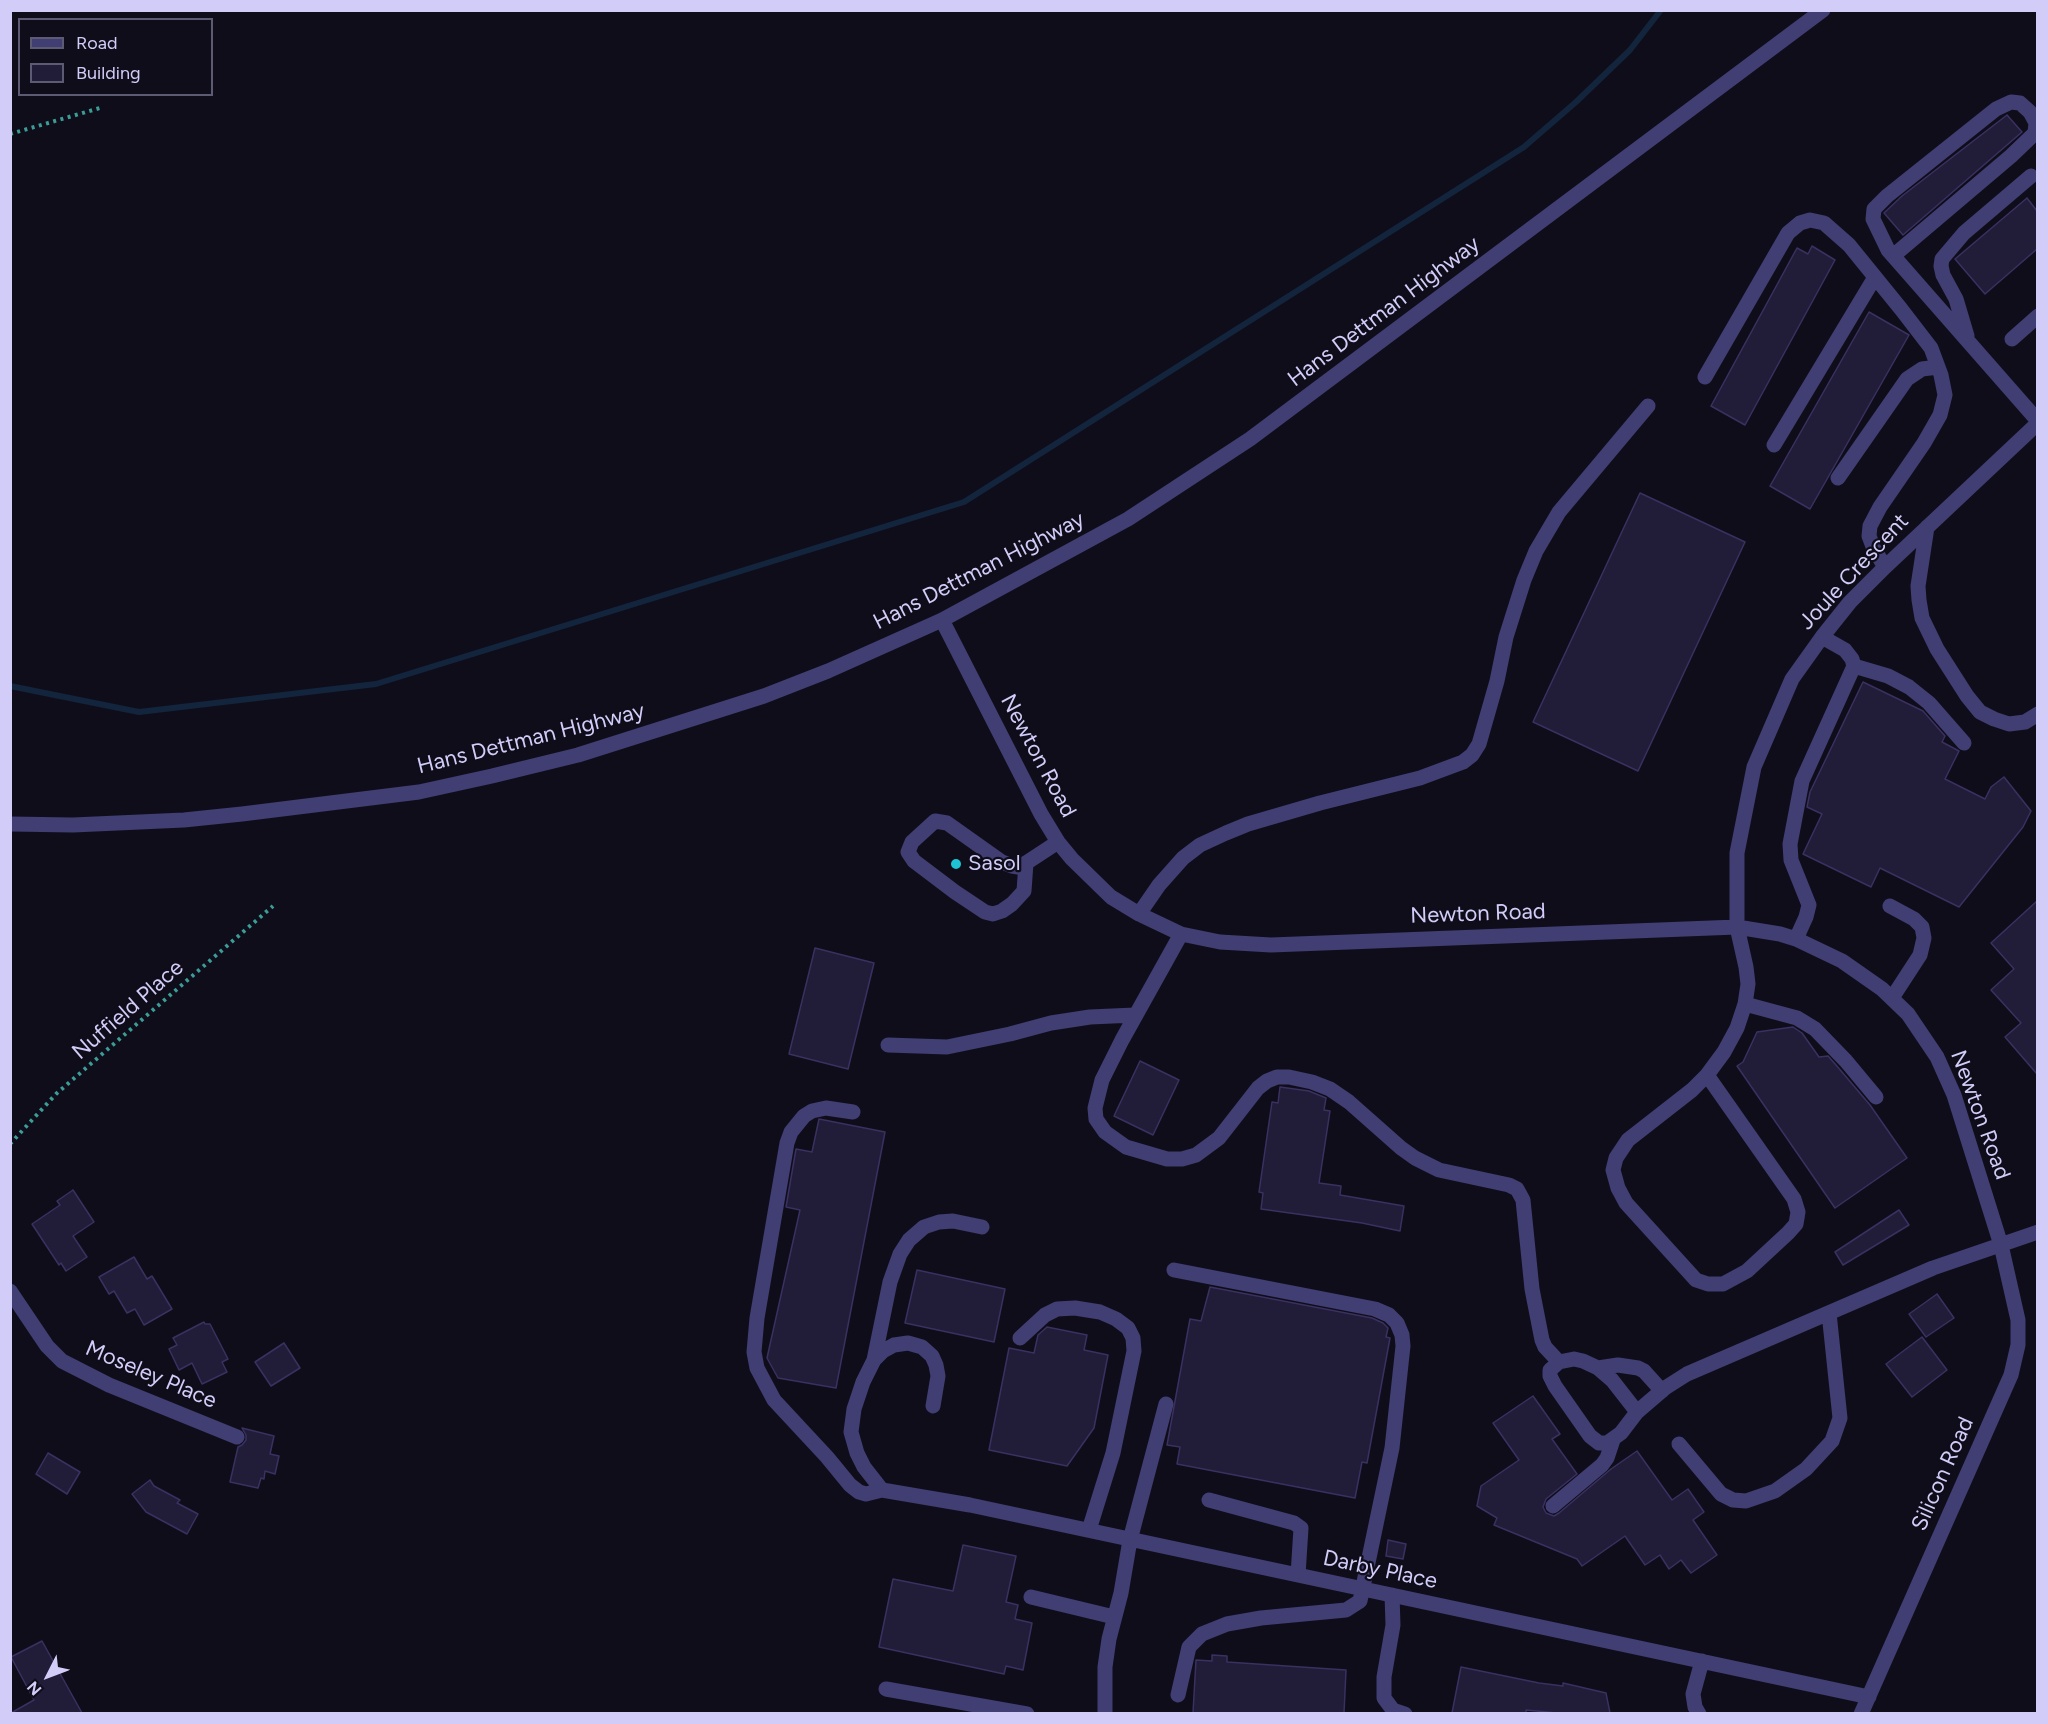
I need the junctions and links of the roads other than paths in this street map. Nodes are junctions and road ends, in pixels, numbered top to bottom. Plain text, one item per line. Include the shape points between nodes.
1 (1823, 10) edge
2 (2031, 176) dead end
3 (1893, 256) junction
4 (1875, 277) junction
5 (2037, 316) edge
6 (1968, 339) junction
7 (2012, 339) dead end
8 (1938, 367) junction
9 (1705, 377) dead end
10 (1648, 406) dead end
11 (2037, 422) edge
12 (1774, 445) dead end
13 (1838, 478) dead end
14 (1927, 527) junction
15 (1885, 567) junction
16 (942, 620) junction
17 (1822, 637) junction
18 (1854, 666) junction
19 (2037, 714) edge
20 (1964, 744) dead end
21 (10, 824) edge
22 (1058, 842) junction
23 (1026, 863) junction
24 (1890, 906) dead end
25 (1139, 914) junction
26 (1737, 927) junction
27 (1181, 933) junction
28 (1796, 939) junction
29 (1892, 998) junction
30 (1745, 1004) junction
31 (1135, 1015) junction
32 (888, 1045) dead end
33 (1707, 1075) junction
34 (1876, 1097) dead end
35 (853, 1112) dead end
36 (982, 1227) dead end
37 (2037, 1232) edge
38 (2001, 1245) junction
39 (1174, 1270) dead end
40 (10, 1291) edge
41 (1829, 1313) junction
42 (1020, 1338) dead end
43 (874, 1360) junction
44 (1559, 1362) junction
45 (1598, 1368) junction
46 (1662, 1391) junction
47 (1166, 1404) dead end
48 (933, 1406) dead end
49 (1637, 1412) junction
50 (237, 1437) dead end
51 (1613, 1440) junction
52 (1678, 1444) dead end
53 (882, 1490) junction
54 (1209, 1500) dead end
55 (1553, 1506) dead end
56 (1089, 1530) junction
57 (1130, 1540) junction
58 (1298, 1575) junction
59 (1364, 1589) junction
60 (1392, 1595) junction
61 (1031, 1597) dead end
62 (1114, 1617) junction
63 (1702, 1661) junction
64 (885, 1689) dead end
65 (1178, 1695) dead end
66 (1869, 1697) junction
67 (1027, 1713) edge
68 (1105, 1713) edge
69 (1405, 1713) edge
70 (1699, 1713) edge
71 (1861, 1713) edge

1 - 16 street, Hans Dettman Highway via 1250,439 1128,519
2 - 6 street via 1964,233 1942,259 1942,275 1956,299
3 - 3 street via 1873,219 1875,209 1996,109 2020,103 2036,123 2035,133
3 - 6 street
4 - 8 street via 1931,348
4 - 9 street via 1824,223 1810,220 1800,224 1788,233
4 - 12 street
5 - 7 street
6 - 11 street
8 - 13 street via 1923,369 1907,379
8 - 15 street via 1945,395 1940,416 1870,526 1869,536
10 - 25 street via 1559,512 1536,551 1506,636 1479,744 1472,755 1420,778 1248,824 1217,837 1183,858
11 - 14 street, Joule Crescent
14 - 15 street, Joule Crescent
14 - 19 street via 1919,600 1922,618 1937,649 1980,712 2009,724 2025,722
15 - 17 street, Joule Crescent
16 - 21 street, Hans Dettman Highway via 765,696 578,755 492,776 387,797 230,816 73,825
16 - 22 street, Newton Road
17 - 18 street via 1845,650
17 - 26 street, Joule Crescent via 1792,680 1754,767 1737,853
18 - 20 street via 1909,687 1929,703
18 - 28 street via 1802,781 1790,844 1791,860 1809,905
22 - 23 street
22 - 25 street, Newton Road via 1111,897
23 - 23 street via 1024,891 1012,904 993,914 955,892 908,852 912,842 931,824 941,821 1002,862 1018,867
24 - 29 street via 1914,919 1922,927 1924,938 1920,955
25 - 27 street, Newton Road
26 - 27 street, Newton Road via 1271,945 1220,942
26 - 28 street, Newton Road
26 - 30 street, Joule Crescent via 1748,984
27 - 31 street
28 - 29 street, Newton Road via 1842,961
29 - 38 street, Newton Road via 1908,1014 1937,1057 1954,1095
30 - 33 street, Joule Crescent via 1737,1028
30 - 34 street via 1797,1018 1815,1029
31 - 32 street via 1051,1023 947,1047
31 - 44 street via 1102,1080 1095,1108 1096,1119 1105,1132 1126,1146 1167,1159 1182,1159 1196,1155 1219,1138 1267,1081 1289,1077 1330,1089 1415,1158 1439,1170 1517,1189 1523,1200 1532,1289 1542,1340
33 - 33 street, Joule Crescent via 1628,1140 1613,1170 1626,1203 1696,1280 1723,1284 1747,1271 1788,1233 1796,1224 1798,1212 1794,1199
35 - 53 street, Darby Place via 826,1108 812,1111 791,1132 754,1352 757,1368 774,1400 850,1485 866,1494
36 - 43 street via 939,1222 924,1227 909,1240 890,1282
37 - 38 street
38 - 41 street via 1933,1268
38 - 66 street, Silicon Road via 2018,1320 2012,1375
39 - 59 street via 1375,1309 1397,1323 1402,1346 1392,1448
40 - 50 street, Moseley Place via 47,1346 62,1361 109,1385
41 - 46 street via 1687,1374
41 - 52 street via 1840,1419 1832,1441 1806,1469 1775,1491 1732,1500 1721,1494
42 - 56 street via 1045,1315 1057,1309 1075,1308 1116,1319 1133,1338 1134,1351 1118,1432
43 - 48 street via 894,1345 922,1347 936,1365
43 - 53 street via 854,1410 851,1432 864,1467
44 - 45 street via 1574,1359
44 - 51 street via 1550,1370 1550,1376 1590,1436 1599,1443
45 - 46 street via 1638,1368
45 - 49 street
46 - 49 street
47 - 57 street
49 - 51 street
51 - 55 street via 1602,1465
53 - 56 street, Darby Place
54 - 58 street via 1301,1528
56 - 57 street, Darby Place
57 - 58 street, Darby Place
57 - 62 street
58 - 59 street, Darby Place
59 - 60 street, Darby Place
59 - 65 street via 1360,1601 1346,1610 1239,1622 1202,1634 1189,1647
60 - 63 street, Darby Place
60 - 69 street via 1393,1625 1384,1698 1393,1710
61 - 62 street
62 - 68 street via 1105,1667
63 - 66 street, Darby Place
63 - 70 street via 1693,1694
64 - 67 street
66 - 71 street, Silicon Road

